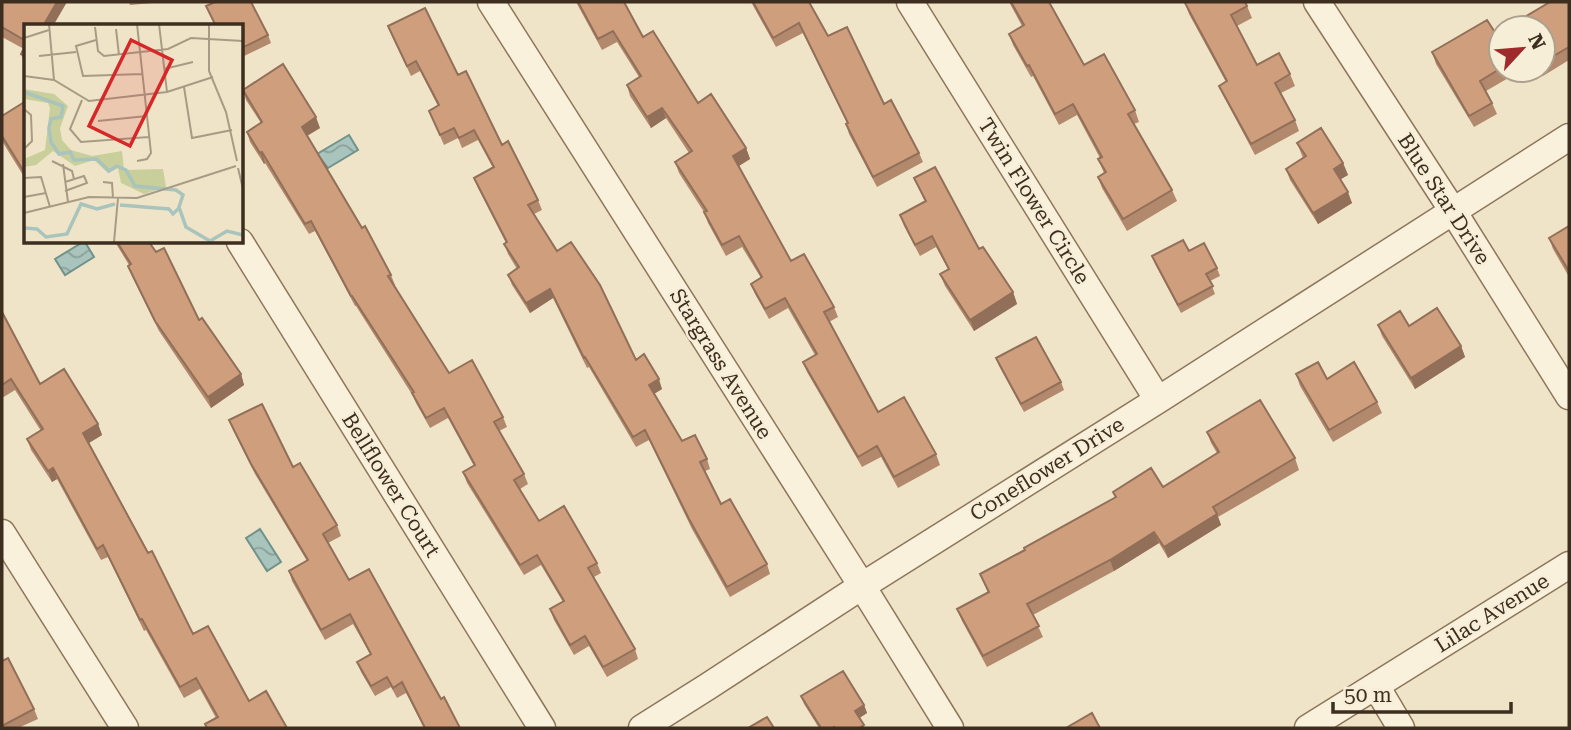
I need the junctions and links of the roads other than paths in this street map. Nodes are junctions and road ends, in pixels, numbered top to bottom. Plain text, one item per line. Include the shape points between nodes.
1 (491, 2) edge
2 (910, 2) edge
3 (1317, 2) edge
4 (1569, 137) edge
5 (1453, 211) junction
6 (241, 243) edge
7 (1569, 396) edge
8 (1158, 400) junction
9 (2, 533) edge
10 (1569, 565) edge
11 (862, 586) junction
12 (1376, 686) junction
13 (125, 728) edge
14 (542, 728) edge
15 (642, 728) edge
16 (950, 728) edge
17 (1308, 728) edge
18 (1401, 728) edge

1 - 11 street, Stargrass Avenue
2 - 8 street, Twin Flower Circle
3 - 5 street, Blue Star Drive
4 - 5 street, Coneflower Drive
5 - 7 street, Blue Star Drive
5 - 8 street, Coneflower Drive
6 - 14 street, Bellflower Court
8 - 11 street, Coneflower Drive
9 - 13 street
10 - 12 street, Lilac Avenue
11 - 15 street, Coneflower Drive
11 - 16 street, Stargrass Avenue
12 - 17 street, Lilac Avenue
12 - 18 street

